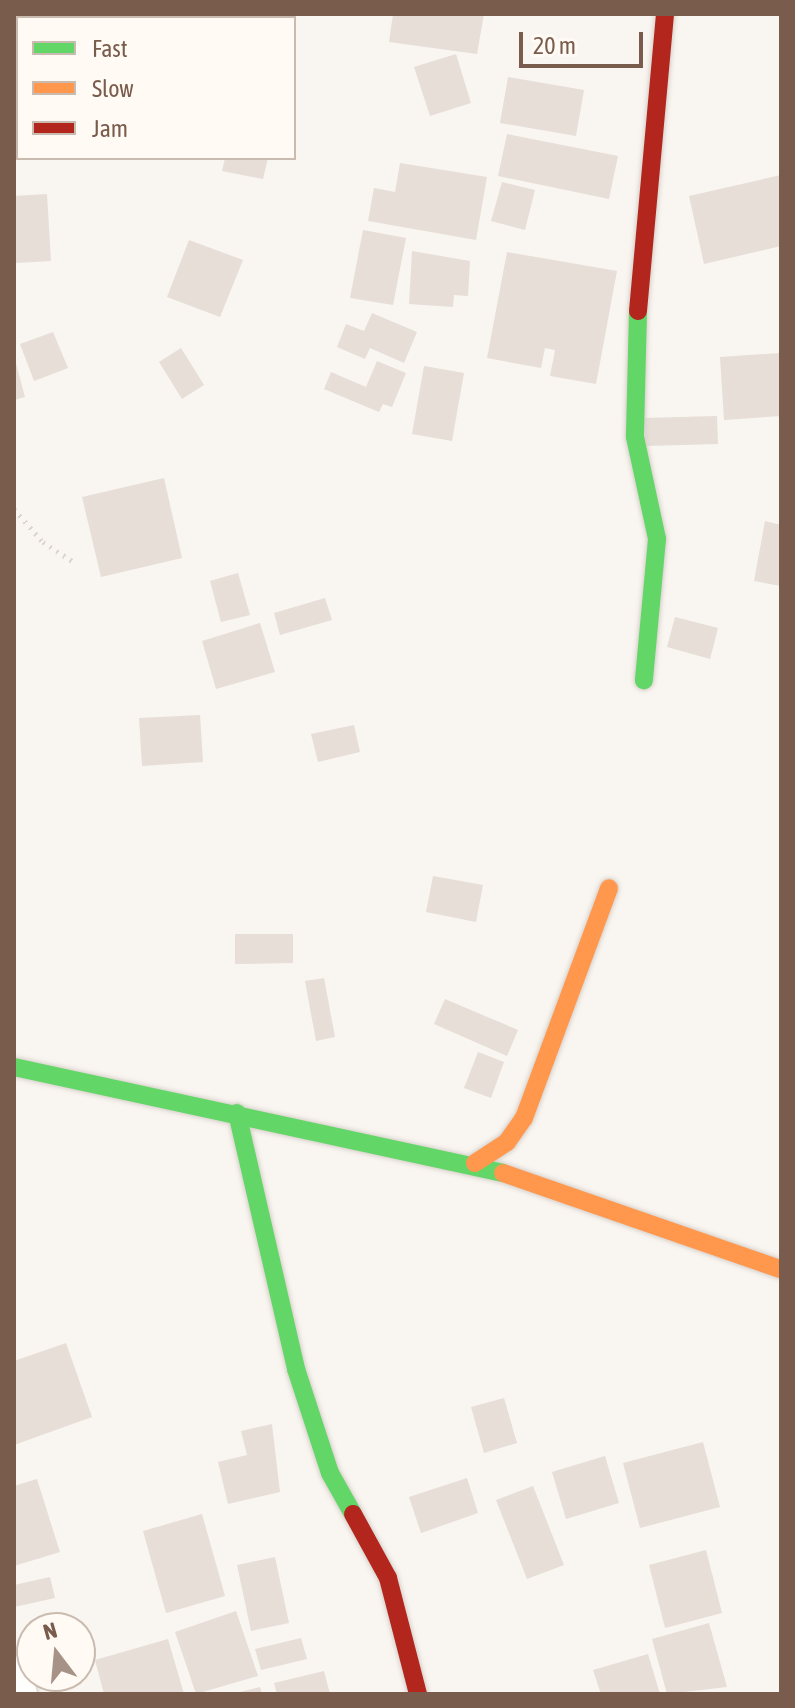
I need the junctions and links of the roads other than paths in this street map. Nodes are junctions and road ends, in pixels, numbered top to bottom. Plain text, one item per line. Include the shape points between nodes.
1 (665, 14) edge
2 (644, 680) dead end
3 (609, 888) dead end
4 (14, 1067) edge
5 (237, 1113) junction
6 (475, 1163) junction
7 (781, 1269) edge
8 (14, 1668) edge
9 (21, 1694) edge
10 (418, 1694) edge

1 - 2 street via 633,365 635,437 657,539
3 - 6 street via 524,1118 507,1142
4 - 5 street
5 - 6 street
5 - 10 street via 296,1369 330,1473 388,1578
6 - 7 street
8 - 9 street

